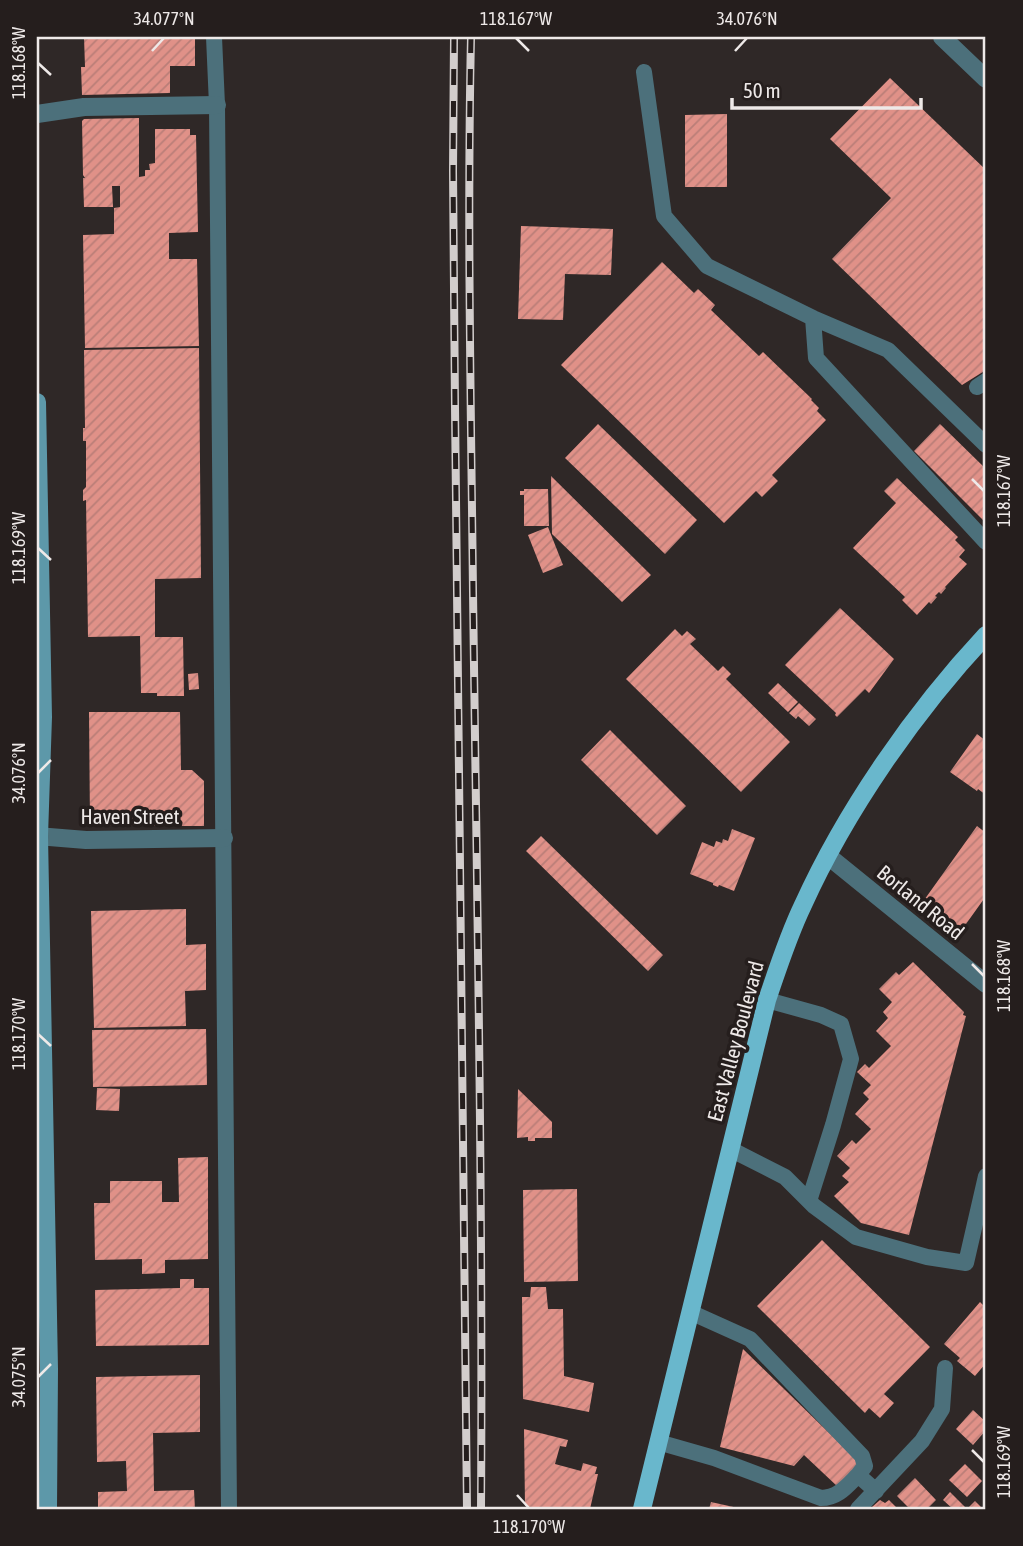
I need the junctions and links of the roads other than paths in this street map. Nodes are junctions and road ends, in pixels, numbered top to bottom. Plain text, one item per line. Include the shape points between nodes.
1 (214, 37) edge
2 (942, 37) edge
3 (643, 72) dead end
4 (986, 79) edge
5 (218, 105) junction
6 (37, 114) edge
7 (813, 318) junction
8 (37, 402) edge
9 (986, 446) edge
10 (986, 542) edge
11 (38, 564) edge
12 (986, 635) edge
13 (40, 717) edge
14 (38, 836) edge
15 (224, 838) junction
16 (828, 856) junction
17 (986, 984) edge
18 (766, 1000) junction
19 (730, 1149) junction
20 (986, 1176) edge
21 (809, 1201) junction
22 (690, 1312) junction
23 (945, 1368) dead end
24 (43, 1369) edge
25 (658, 1442) junction
26 (858, 1475) junction
27 (876, 1491) junction
28 (48, 1509) edge
29 (229, 1509) edge
30 (642, 1509) edge
31 (858, 1509) edge

1 - 5 lane
2 - 4 street
3 - 7 lane via 664,216 707,266
5 - 6 street via 84,107
5 - 15 lane
7 - 9 lane via 888,350
7 - 10 lane via 816,358
8 - 11 main road
11 - 13 main road
12 - 16 main road, East Valley Boulevard via 889,757
13 - 14 main road
14 - 15 street, Haven Street
14 - 24 main road
15 - 29 lane
16 - 17 street, Borland Road
16 - 18 main road, East Valley Boulevard via 802,905
18 - 19 main road, East Valley Boulevard
18 - 21 lane via 841,1024 851,1059
19 - 21 lane via 785,1177
19 - 22 main road, East Valley Boulevard
20 - 21 lane via 966,1263 927,1258 856,1237
22 - 25 main road, East Valley Boulevard
22 - 26 lane via 750,1339 862,1456 865,1465
23 - 27 lane via 943,1409 922,1441
24 - 28 main road
25 - 26 lane via 821,1498 832,1498
25 - 30 main road, East Valley Boulevard
26 - 27 lane
27 - 31 lane

